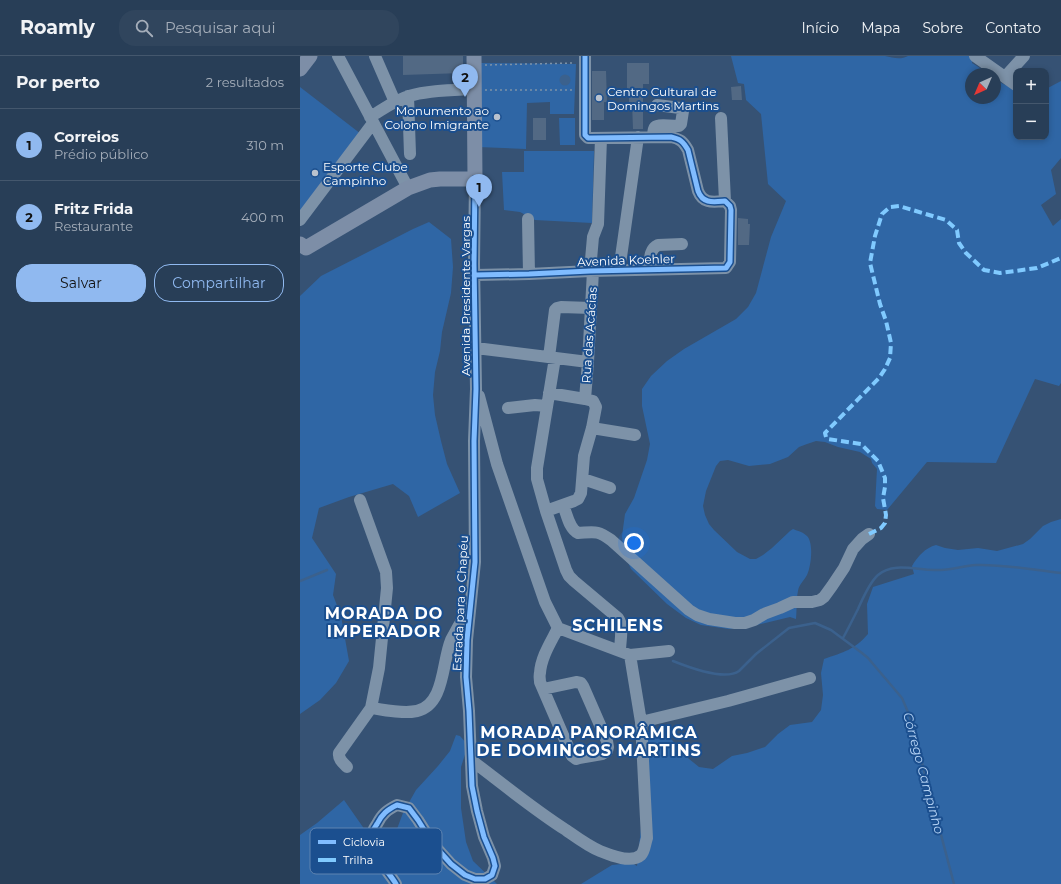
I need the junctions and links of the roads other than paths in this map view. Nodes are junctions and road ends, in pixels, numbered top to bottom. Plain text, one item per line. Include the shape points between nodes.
1 (310, 56) edge
2 (338, 56) edge
3 (375, 56) edge
4 (975, 56) edge
5 (1024, 56) edge
6 (585, 59) edge
7 (474, 60) edge
8 (300, 69) edge
9 (1005, 77) junction
10 (1013, 83) edge
11 (474, 89) junction
12 (408, 96) junction
13 (395, 102) junction
14 (657, 105) dead end
15 (721, 118) dead end
16 (372, 120) junction
17 (638, 137) junction
18 (653, 137) junction
19 (601, 138) junction
20 (410, 154) dead end
21 (475, 179) junction
22 (408, 188) junction
23 (725, 201) junction
24 (528, 219) dead end
25 (300, 220) edge
26 (682, 244) dead end
27 (302, 248) edge
28 (649, 269) junction
29 (618, 270) junction
30 (591, 271) junction
31 (529, 274) junction
32 (474, 275) junction
33 (591, 308) junction
34 (476, 348) junction
35 (552, 358) junction
36 (588, 362) junction
37 (476, 389) junction
38 (549, 393) junction
39 (585, 399) junction
40 (547, 406) junction
41 (508, 408) dead end
42 (592, 428) junction
43 (635, 435) dead end
44 (583, 479) junction
45 (610, 488) dead end
46 (360, 500) dead end
47 (563, 505) junction
48 (546, 511) junction
49 (868, 534) dead end
50 (470, 608) junction
51 (558, 628) junction
52 (669, 651) dead end
53 (625, 653) junction
54 (810, 678) dead end
55 (543, 689) junction
56 (371, 708) junction
57 (641, 722) junction
58 (472, 760) junction
59 (347, 767) dead end
60 (375, 828) edge
61 (423, 828) edge
62 (442, 854) edge
63 (389, 874) edge
64 (396, 884) edge

1 - 8 main road
2 - 16 street
3 - 13 street
4 - 9 street
5 - 9 street
6 - 19 street via 585,135 588,138
7 - 11 main road, Avenida Presidente Vargas
9 - 10 street
11 - 12 street
11 - 21 main road, Avenida Presidente Vargas
12 - 13 street
12 - 20 street
13 - 16 street
14 - 18 street via 680,108 683,111 679,126 656,126
15 - 23 street
16 - 22 street
16 - 25 street
17 - 18 street
17 - 19 street
17 - 29 street
18 - 23 street via 679,139 686,145 700,196 708,201
19 - 30 street, Rua das Acácias via 598,224 592,237
21 - 22 main road via 435,179
21 - 32 street, Avenida Presidente Vargas
22 - 27 main road
23 - 28 street, Avenida Koehler via 730,206 731,218 731,260 726,268
24 - 31 street
26 - 28 street via 655,246 651,252
28 - 29 street, Avenida Koehler
29 - 30 street, Avenida Koehler
30 - 31 street, Avenida Koehler
30 - 33 street, Rua das Acácias
31 - 32 street, Avenida Koehler
32 - 34 street, Avenida Presidente Vargas
33 - 35 street via 561,307 555,310
33 - 36 street, Rua das Acácias
34 - 35 street
34 - 37 street, Avenida Presidente Vargas
35 - 36 street
35 - 38 street
36 - 39 street, Rua das Acácias
37 - 50 street, Estrada para o Chapéu via 474,562
37 - 51 street via 497,464 545,602
38 - 39 street
38 - 40 street
39 - 42 street via 593,401 596,407
40 - 41 street
40 - 48 street via 537,473
42 - 43 street
42 - 44 street via 584,456
44 - 45 street
44 - 47 street via 580,496
46 - 56 street via 388,580 380,668
47 - 48 street
47 - 49 street via 575,532 598,532 611,540 689,610 709,619 735,623 754,620 793,602 812,602 824,598 853,549
48 - 53 street via 569,576 618,618
50 - 56 street via 451,641 438,690 428,706 418,711 404,712
50 - 58 street, Estrada para o Chapéu via 466,677
51 - 53 street
51 - 55 street via 546,652 540,672
52 - 53 street
53 - 57 street
54 - 57 street
55 - 55 street via 572,756 576,759 607,751 607,741 583,686 576,682
56 - 59 street via 339,753 341,761
57 - 58 street via 647,838 644,851 635,858 615,857 599,850 549,819
58 - 62 street, Estrada para o Chapéu via 472,786 477,811 495,866 492,875 485,879 475,879 465,875
60 - 61 street, Estrada para o Chapéu via 387,810 397,805 409,808
63 - 64 street, Estrada para o Chapéu

